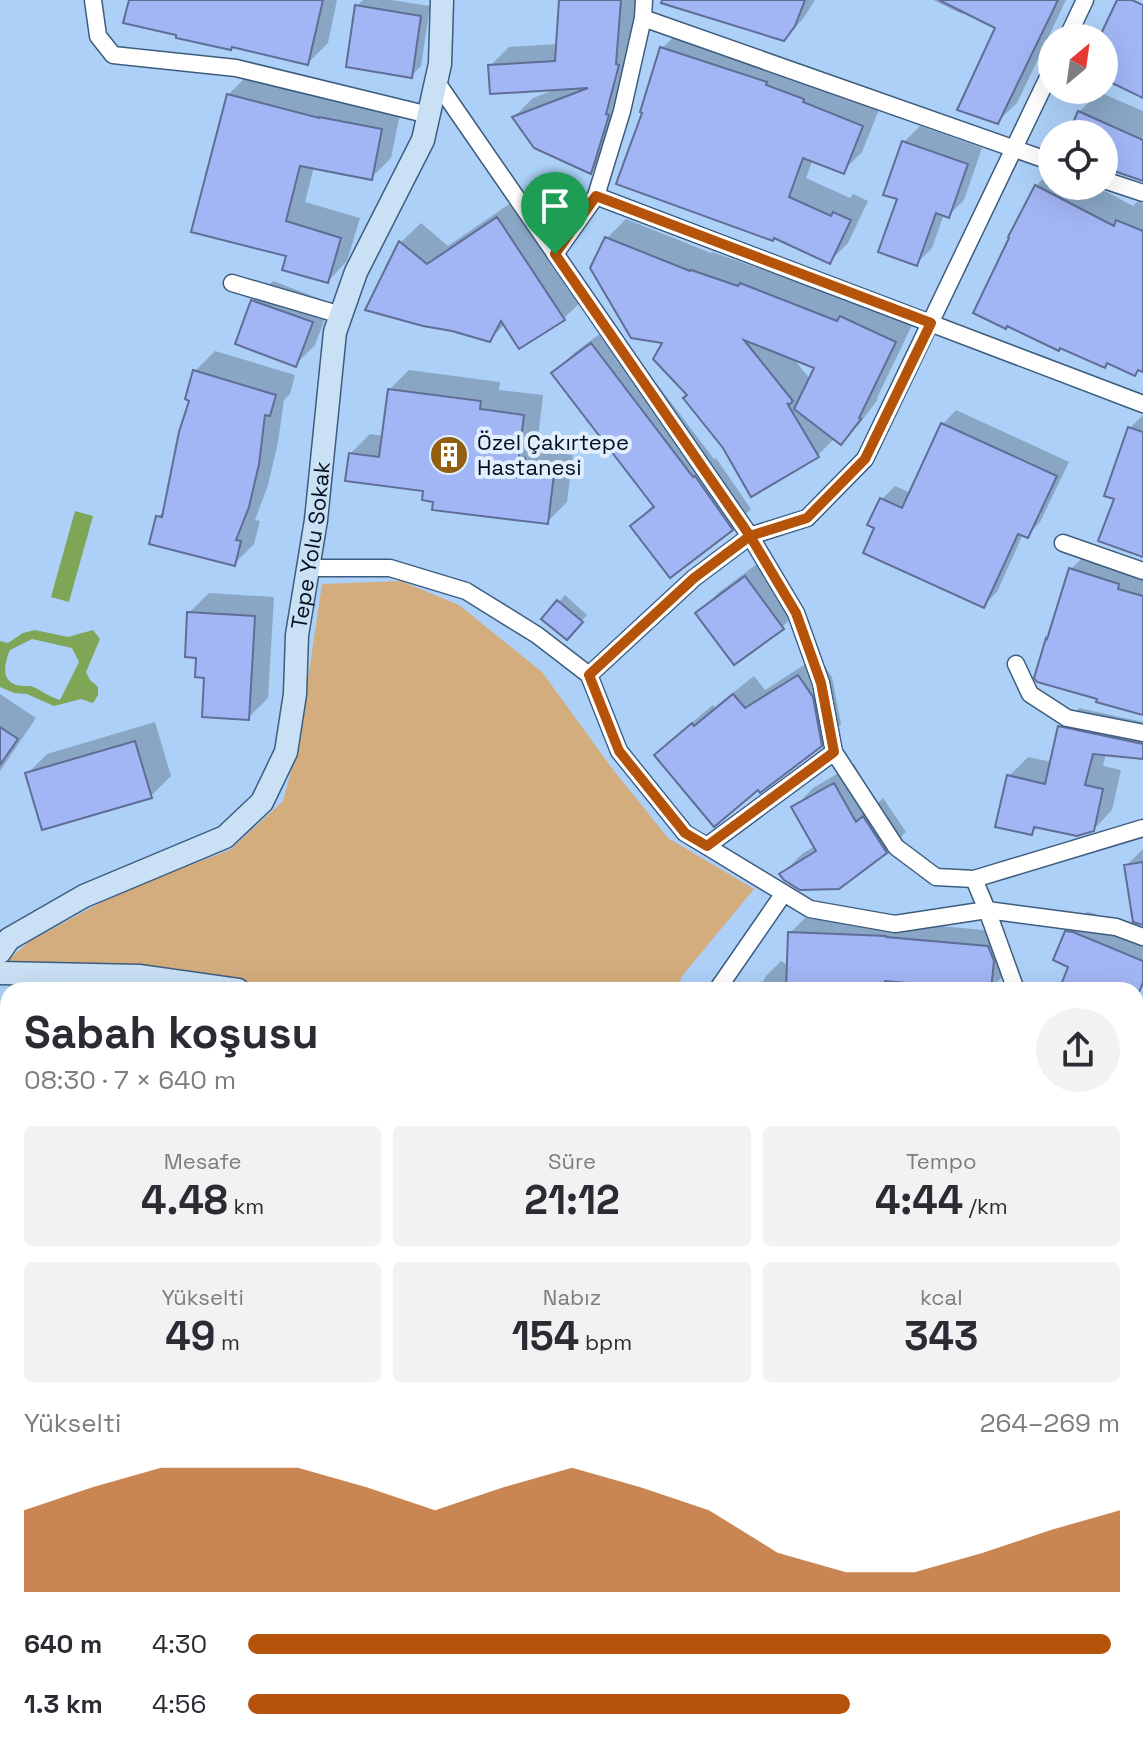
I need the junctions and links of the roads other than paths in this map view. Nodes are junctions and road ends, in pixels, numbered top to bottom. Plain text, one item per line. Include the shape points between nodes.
1 (93, 0) edge
2 (442, 0) edge
3 (644, 0) edge
4 (1085, 0) edge
5 (643, 18) junction
6 (1074, 24) edge
7 (436, 81) junction
8 (1038, 98) edge
9 (429, 115) junction
10 (1014, 148) junction
11 (1038, 157) edge
12 (1118, 185) edge
13 (1143, 193) edge
14 (596, 196) junction
15 (555, 254) junction
16 (232, 283) dead end
17 (341, 315) junction
18 (931, 323) junction
19 (1143, 404) edge
20 (750, 536) junction
21 (1063, 543) dead end
22 (308, 568) junction
23 (1143, 571) edge
24 (1016, 664) dead end
25 (589, 675) junction
26 (1143, 733) edge
27 (834, 752) junction
28 (1143, 828) edge
29 (707, 846) junction
30 (974, 879) junction
31 (784, 893) junction
32 (987, 910) junction
33 (1143, 937) edge
34 (0, 952) edge
35 (0, 973) edge
36 (89, 982) edge
37 (181, 982) edge
38 (723, 982) edge
39 (1013, 982) edge

1 - 9 street via 98,36 113,55 236,68
2 - 7 street, Tepe Yolu Sokak
3 - 5 street
4 - 6 street
5 - 10 street
5 - 14 street
7 - 9 street, Tepe Yolu Sokak
7 - 15 street
8 - 10 street
9 - 17 street, Tepe Yolu Sokak via 423,140 356,272
10 - 11 street
10 - 18 street
12 - 13 street
14 - 15 street
14 - 18 street
15 - 20 street
16 - 17 street
17 - 22 street, Tepe Yolu Sokak
18 - 19 street
18 - 20 street via 865,459 807,518
20 - 25 street via 694,578
20 - 27 street via 796,613 821,683
21 - 23 street
22 - 25 street via 390,568 466,591
22 - 34 street, Tepe Yolu Sokak via 286,752 262,802 225,837 84,896 9,939
24 - 26 street via 1030,694 1067,718
25 - 29 street via 619,751 685,833
27 - 29 street
27 - 30 street via 896,847 936,877
28 - 30 street
29 - 31 street
30 - 32 street
31 - 32 street via 810,909 895,924
31 - 38 street
32 - 33 street via 1116,927
32 - 39 street
35 - 36 street
36 - 37 street via 139,976

